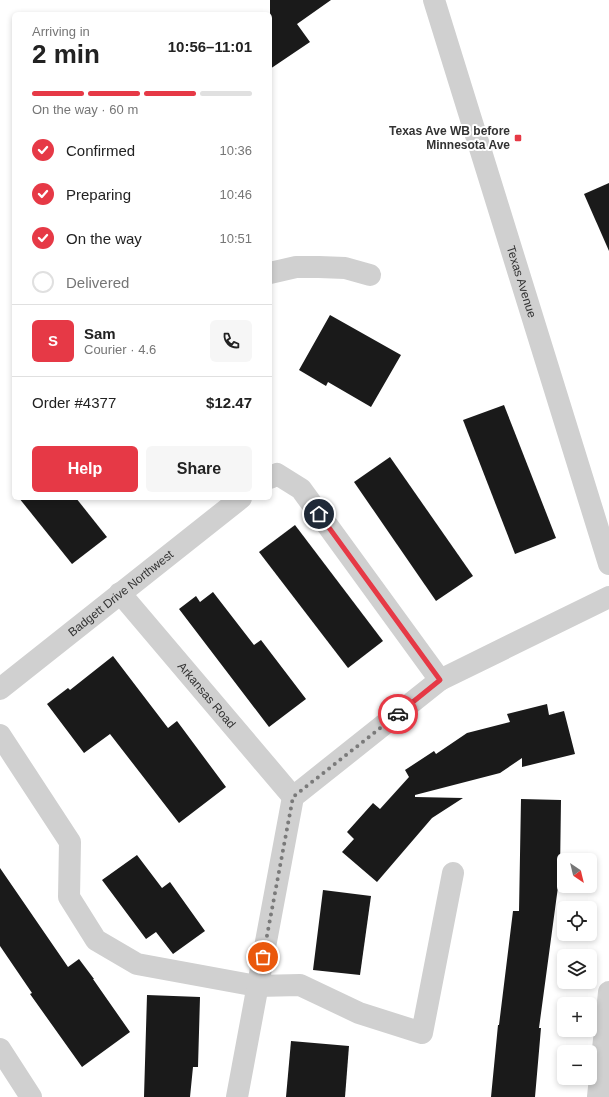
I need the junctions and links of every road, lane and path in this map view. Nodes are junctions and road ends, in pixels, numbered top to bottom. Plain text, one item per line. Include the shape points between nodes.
1 (434, 0) edge
2 (272, 273) edge
3 (370, 275) dead end
4 (273, 476) edge
5 (237, 500) edge
6 (600, 504) edge
7 (609, 564) edge
8 (120, 593) junction
9 (609, 597) edge
10 (440, 680) junction
11 (0, 689) edge
12 (0, 735) edge
13 (293, 797) junction
14 (453, 873) dead end
15 (257, 986) junction
16 (609, 992) edge
17 (0, 1049) edge
18 (31, 1097) edge
19 (237, 1097) edge
20 (598, 1097) edge

1 - 6 street, Texas Avenue
2 - 3 street via 296,267 319,267 345,268
4 - 10 street via 301,489
5 - 8 street, Badgett Drive Northwest
6 - 7 street, Texas Avenue
8 - 11 street, Badgett Drive Northwest
8 - 13 street, Arkansas Road
9 - 10 street
10 - 13 street
12 - 15 street via 70,842 70,897 96,940 137,964
13 - 15 street
14 - 15 street via 422,1033 359,1013 300,985
15 - 19 street
16 - 20 street
17 - 18 street

